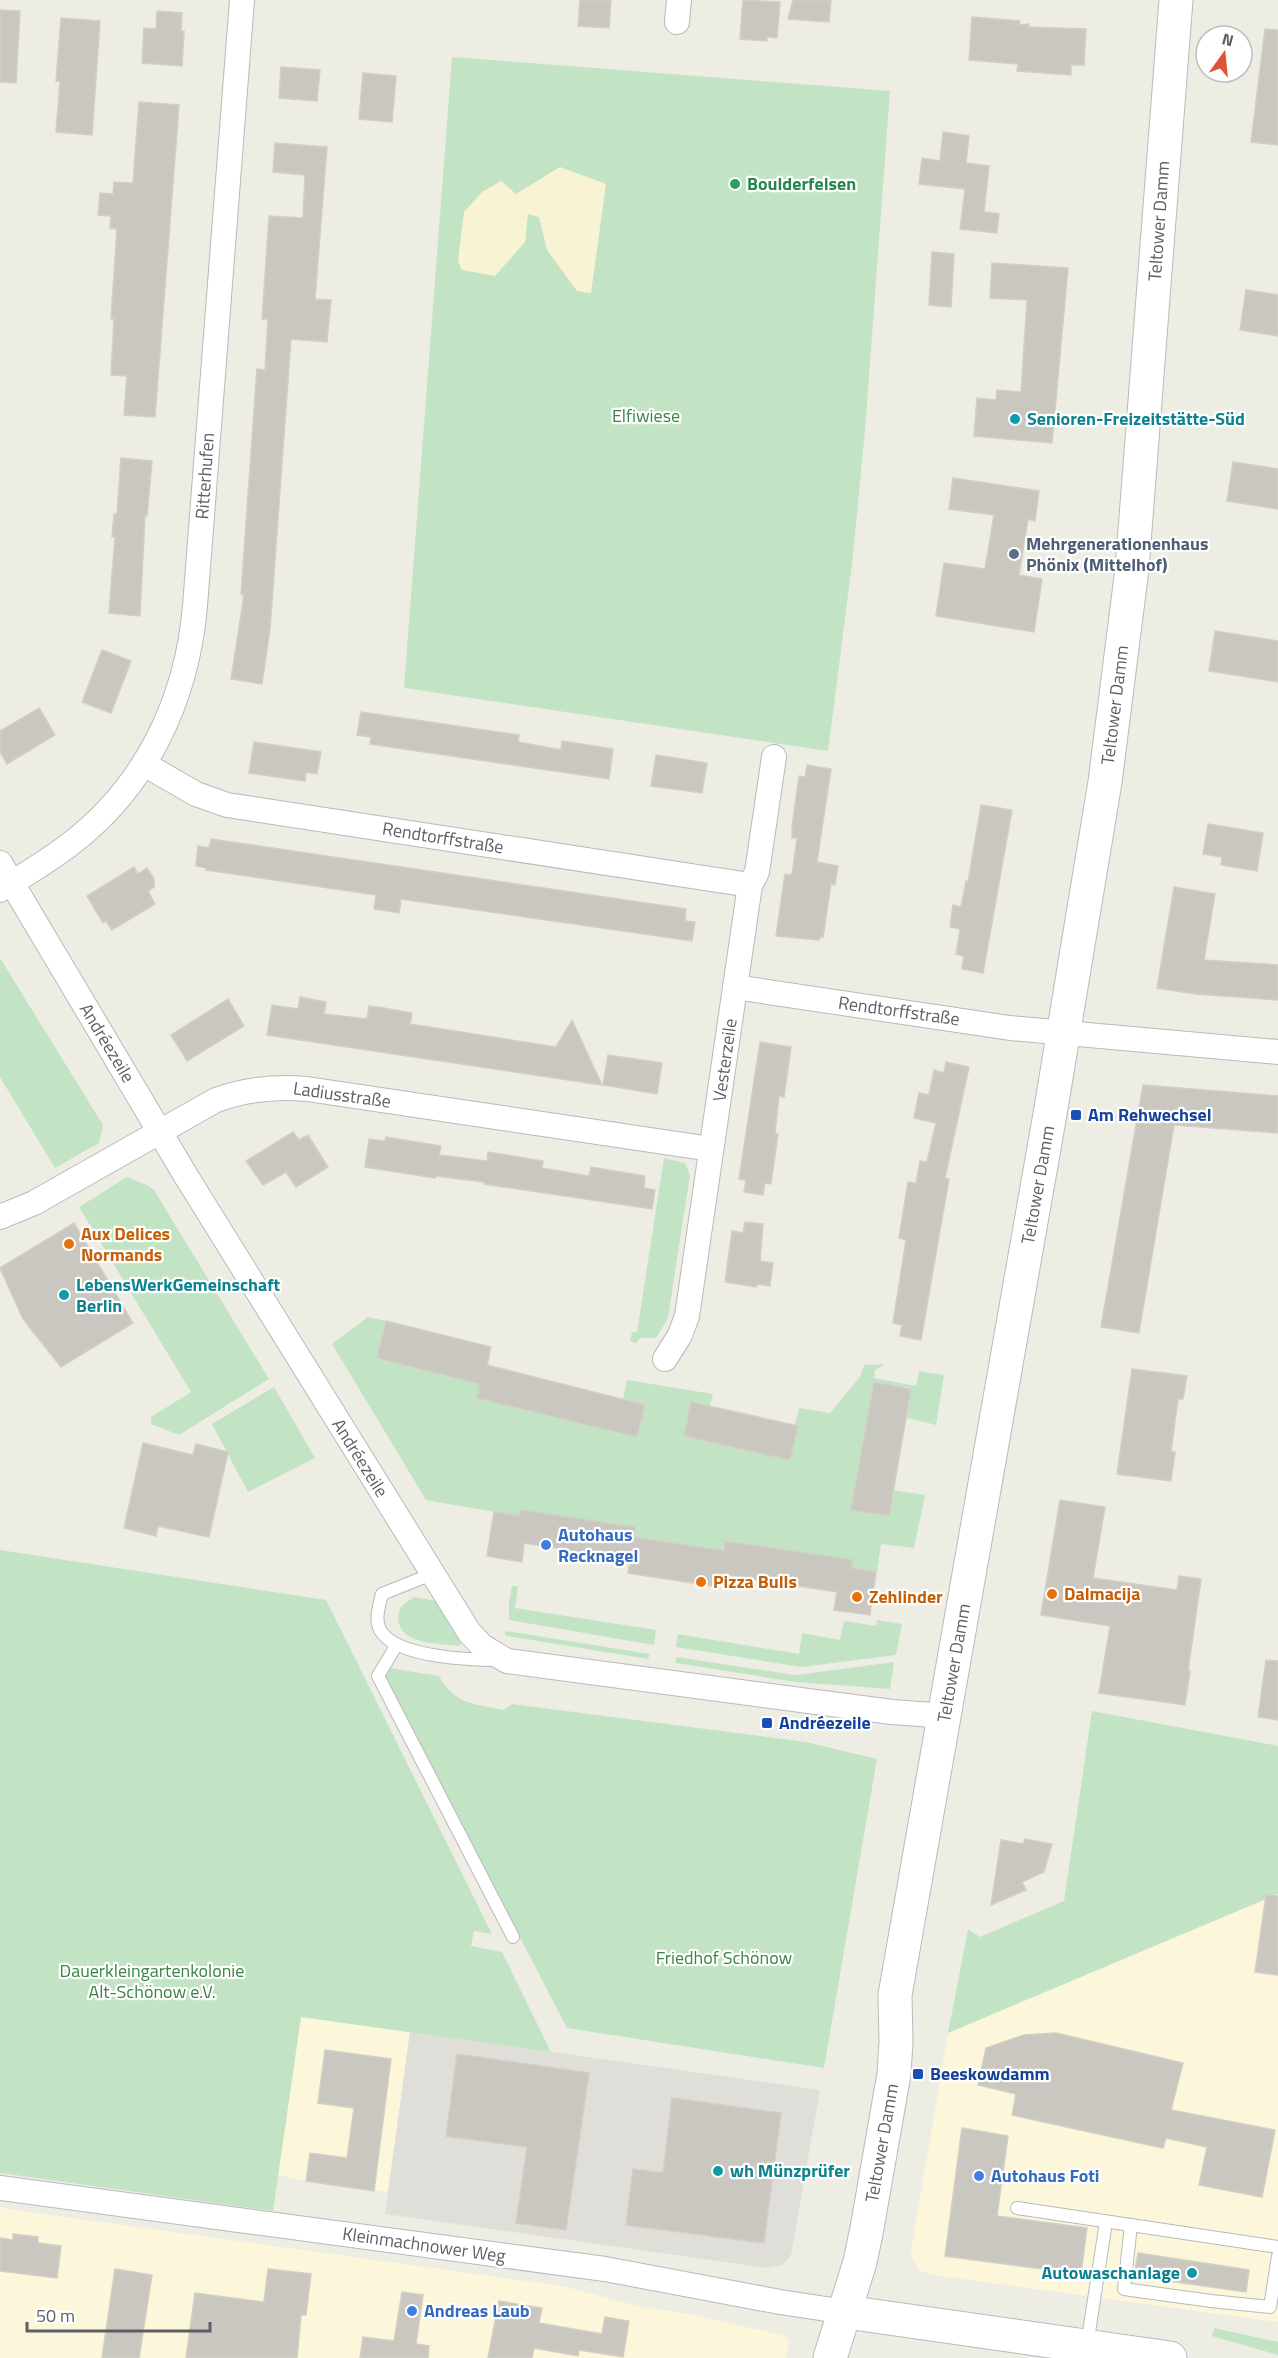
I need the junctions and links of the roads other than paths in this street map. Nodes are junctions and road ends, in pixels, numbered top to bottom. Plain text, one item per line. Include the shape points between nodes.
1 (242, 0) edge
2 (1176, 0) edge
3 (774, 758) dead end
4 (144, 764) junction
5 (4, 879) edge
6 (750, 885) junction
7 (735, 987) junction
8 (1063, 1033) junction
9 (1278, 1052) edge
10 (160, 1133) junction
11 (711, 1149) junction
12 (0, 1216) edge
13 (664, 1359) dead end
14 (432, 1574) junction
15 (396, 1646) junction
16 (507, 1660) junction
17 (946, 1716) junction
18 (513, 1937) dead end
19 (0, 2188) edge
20 (1017, 2208) dead end
21 (1106, 2222) junction
22 (1131, 2225) junction
23 (1278, 2247) edge
24 (1278, 2256) edge
25 (846, 2312) junction
26 (1087, 2346) junction
27 (830, 2358) edge
28 (1170, 2358) edge

1 - 4 street, Ritterhufen via 193,633 177,699
2 - 8 main road, Teltower Damm via 1129,591 1105,782
3 - 6 street, Vesterzeile via 757,872
4 - 5 street, Ritterhufen via 117,800 70,844
4 - 6 street, Rendtorffstraße via 196,794 235,806
5 - 10 street, Andréezeile
6 - 7 street, Vesterzeile
7 - 8 street, Rendtorffstraße
7 - 11 street, Vesterzeile
8 - 9 street
8 - 17 main road, Teltower Damm
10 - 11 street, Ladiusstraße via 216,1100 253,1089 290,1088
10 - 12 street, Ladiusstraße via 34,1203
10 - 14 street, Andréezeile
11 - 13 street, Vesterzeile via 687,1316
14 - 15 lane via 382,1594 376,1613 381,1633
14 - 16 street, Andréezeile via 469,1632 482,1646
15 - 16 lane via 458,1659
15 - 18 lane via 378,1676
16 - 17 street, Andréezeile
17 - 25 main road, Teltower Damm via 895,1995 894,2074 865,2240
19 - 25 street, Kleinmachnower Weg via 605,2269
20 - 21 lane
21 - 22 lane
21 - 26 lane
22 - 23 lane
22 - 24 lane via 1124,2289 1270,2307
25 - 26 main road via 1014,2341
25 - 27 main road, Teltower Damm
26 - 28 main road

